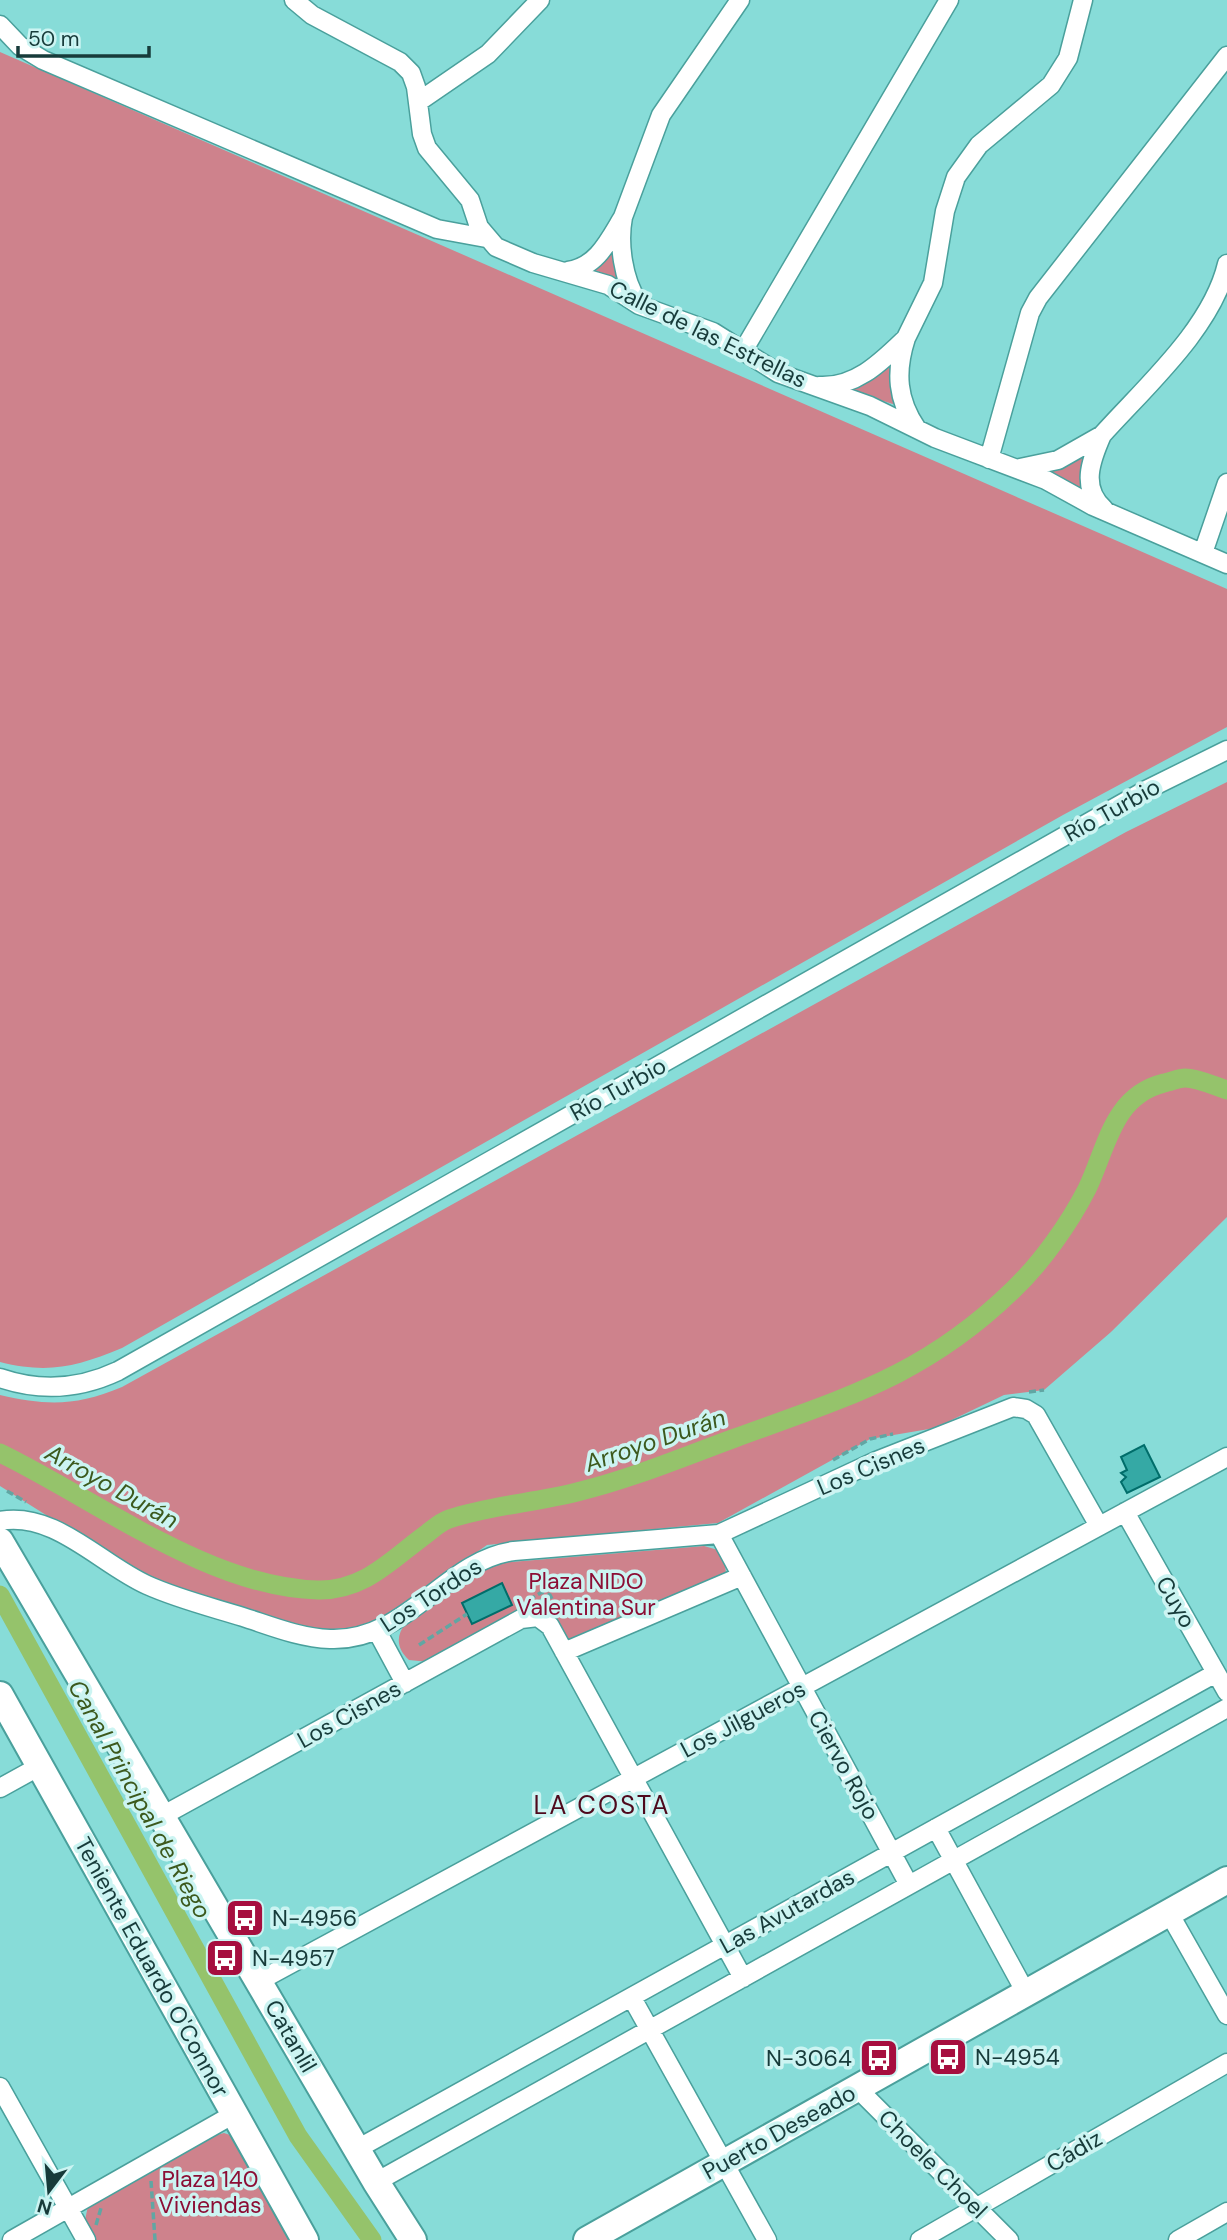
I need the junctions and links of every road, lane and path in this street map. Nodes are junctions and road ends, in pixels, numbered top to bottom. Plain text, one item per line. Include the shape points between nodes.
1 (294, 0) edge
2 (540, 0) edge
3 (740, 0) edge
4 (949, 0) edge
5 (1083, 0) edge
6 (0, 25) edge
7 (1227, 56) edge
8 (418, 102) junction
9 (623, 217) junction
10 (486, 238) junction
11 (1227, 264) edge
12 (568, 271) junction
13 (639, 305) junction
14 (906, 338) junction
15 (743, 351) junction
16 (809, 385) junction
17 (917, 429) junction
18 (1102, 435) junction
19 (989, 459) junction
20 (1016, 468) junction
21 (1227, 483) edge
22 (1109, 513) junction
23 (1203, 553) junction
24 (1227, 564) edge
25 (1227, 750) edge
26 (0, 1378) edge
27 (1044, 1390) dead end
28 (1024, 1401) junction
29 (902, 1433) dead end
30 (1227, 1457) edge
31 (823, 1466) dead end
32 (7, 1490) dead end
33 (30, 1504) dead end
34 (1125, 1513) junction
35 (0, 1521) edge
36 (1099, 1526) junction
37 (719, 1534) junction
38 (0, 1541) edge
39 (742, 1576) junction
40 (519, 1605) dead end
41 (467, 1614) dead end
42 (560, 1615) dead end
43 (377, 1631) junction
44 (419, 1645) dead end
45 (564, 1652) junction
46 (405, 1683) junction
47 (1224, 1684) edge
48 (802, 1687) junction
49 (0, 1695) edge
50 (1227, 1708) edge
51 (40, 1766) junction
52 (633, 1778) junction
53 (0, 1788) edge
54 (162, 1816) junction
55 (936, 1828) junction
56 (892, 1852) junction
57 (953, 1860) junction
58 (1227, 1880) edge
59 (909, 1885) junction
60 (1169, 1913) junction
61 (725, 1945) junction
62 (743, 1978) junction
63 (258, 1980) junction
64 (1026, 1993) junction
65 (632, 1998) junction
66 (1227, 2015) edge
67 (650, 2029) junction
68 (1227, 2063) edge
69 (0, 2087) edge
70 (857, 2088) junction
71 (234, 2114) junction
72 (357, 2150) junction
73 (724, 2163) junction
74 (376, 2182) junction
75 (141, 2186) dead end
76 (111, 2202) dead end
77 (977, 2207) junction
78 (68, 2208) junction
79 (1227, 2212) edge
80 (90, 2234) edge
81 (597, 2237) edge
82 (12, 2240) edge
83 (155, 2240) edge
84 (305, 2240) edge
85 (413, 2240) edge
86 (767, 2240) edge
87 (920, 2240) edge
88 (1009, 2240) edge
89 (1178, 2240) edge

1 - 8 street via 320,20 400,62 411,73
2 - 8 street via 488,54
3 - 9 street via 661,115
4 - 15 street
5 - 14 street via 1068,58 1051,85 979,145 956,177 945,211 933,283
6 - 10 street via 20,46 43,60 437,229
7 - 19 street via 1038,298
8 - 10 street via 428,148 470,200
9 - 12 street via 597,257 583,268
9 - 13 street via 627,278
10 - 12 street, Calle de las Estrellas via 514,256
11 - 18 street via 1218,293 1202,320
12 - 13 street, Calle de las Estrellas via 608,285
13 - 15 street, Calle de las Estrellas via 697,325
14 - 16 street via 860,376 836,385
14 - 17 street via 898,381 904,406
15 - 16 street, Calle de las Estrellas via 778,373
16 - 17 street, Calle de las Estrellas via 870,406
17 - 19 street, Calle de las Estrellas
18 - 20 street via 1058,460
18 - 22 street via 1092,459 1090,485 1094,499
19 - 20 street, Calle de las Estrellas
20 - 22 street, Calle de las Estrellas
21 - 23 street
22 - 23 street, Calle de las Estrellas
23 - 24 street, Calle de las Estrellas
25 - 26 street, Río Turbio via 1146,790 118,1371 80,1386 44,1387
27 - 28 path
28 - 36 street via 1040,1420
28 - 37 street, Los Cisnes via 876,1461
29 - 31 path via 870,1439
30 - 34 street, Los Jilgueros
32 - 33 path
34 - 36 street, Los Jilgueros
34 - 47 street, Cuyo
35 - 43 street, Los Tordos via 34,1520 148,1586 303,1636 333,1639
36 - 48 street, Los Jilgueros
37 - 39 street, Ciervo Rojo
37 - 43 street, Los Tordos via 502,1553
38 - 54 street, Catanlil
39 - 45 street
39 - 48 street, Ciervo Rojo
40 - 42 path via 542,1592 550,1595
41 - 44 path
43 - 46 street
45 - 46 street, Los Cisnes via 547,1622 538,1617 521,1619
45 - 52 street
46 - 54 street, Los Cisnes
47 - 55 street, Las Avutardas
48 - 52 street, Los Jilgueros
48 - 56 street, Ciervo Rojo
49 - 51 street, Teniente Eduardo O'Connor
50 - 57 street, Las Avutardas
51 - 53 street
51 - 71 street, Teniente Eduardo O'Connor
52 - 61 street
52 - 63 street, Los Jilgueros
54 - 63 street, Catanlil
55 - 56 street, Las Avutardas
55 - 57 street
56 - 59 street, Ciervo Rojo
56 - 61 street, Las Avutardas
57 - 59 street, Las Avutardas
57 - 64 street
58 - 60 street, Puerto Deseado
59 - 62 street, Las Avutardas
60 - 64 street, Puerto Deseado
60 - 66 street
61 - 62 street
61 - 65 street, Las Avutardas
62 - 67 street, Las Avutardas
63 - 72 street, Catanlil
64 - 70 street, Puerto Deseado
65 - 67 street
65 - 72 street, Las Avutardas
67 - 73 street
67 - 74 street, Las Avutardas
68 - 77 street, Cádiz
69 - 78 street
70 - 73 street, Puerto Deseado
70 - 77 street, Choele Choel
71 - 78 street
71 - 84 street, Teniente Eduardo O'Connor
72 - 74 street, Catanlil
73 - 81 street, Puerto Deseado
73 - 86 street
74 - 85 street, Catanlil
75 - 83 path via 151,2181
76 - 80 path via 101,2208
77 - 87 street, Cádiz
77 - 88 street, Choele Choel
78 - 80 street
78 - 82 street
79 - 89 street

